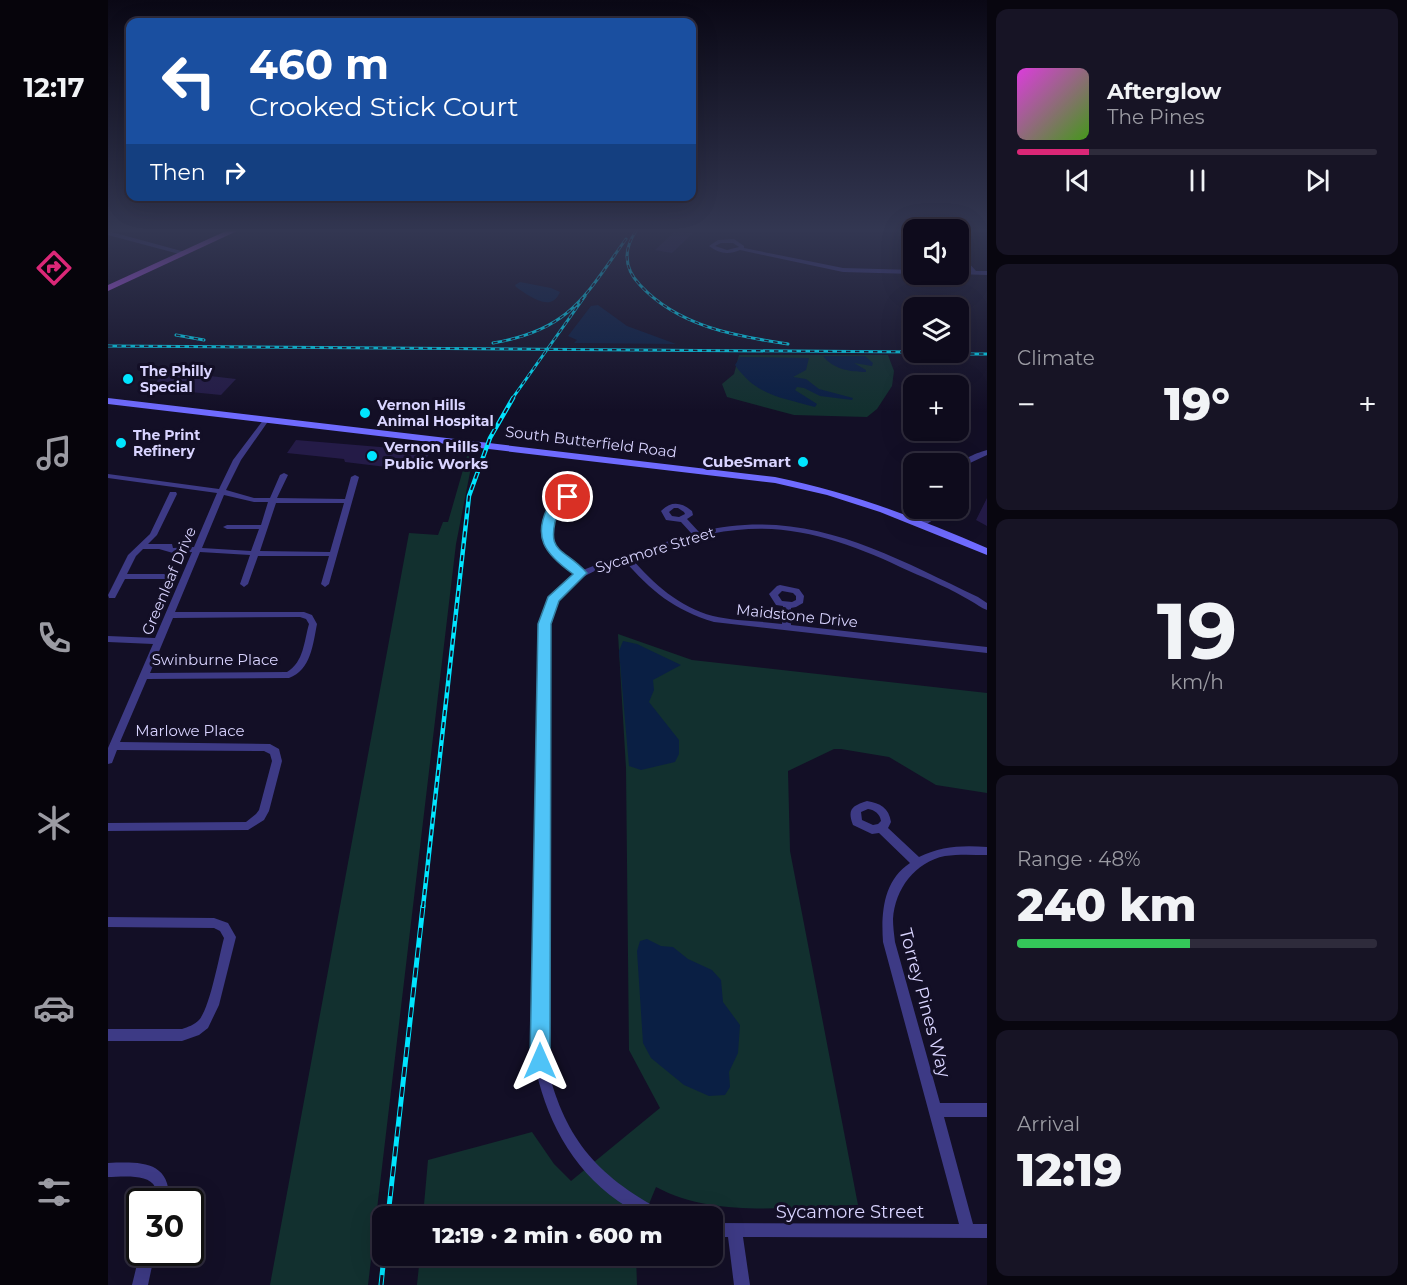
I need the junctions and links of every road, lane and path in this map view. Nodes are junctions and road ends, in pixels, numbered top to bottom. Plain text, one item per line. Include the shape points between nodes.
1 (108, 401) edge
2 (267, 420) junction
3 (987, 452) edge
4 (969, 459) edge
5 (284, 475) dead end
6 (108, 476) edge
7 (355, 477) dead end
8 (221, 492) junction
9 (173, 494) dead end
10 (273, 500) junction
11 (347, 501) junction
12 (555, 506) dead end
13 (682, 519) dead end
14 (928, 519) edge
15 (923, 523) junction
16 (227, 527) dead end
17 (264, 527) junction
18 (698, 536) junction
19 (141, 547) junction
20 (197, 549) junction
21 (987, 552) edge
22 (254, 554) junction
23 (333, 554) junction
24 (626, 557) junction
25 (581, 573) junction
26 (122, 576) junction
27 (164, 577) dead end
28 (244, 584) dead end
29 (325, 584) dead end
30 (112, 596) dead end
31 (787, 605) dead end
32 (987, 607) edge
33 (169, 615) junction
34 (786, 628) junction
35 (108, 639) edge
36 (158, 641) junction
37 (987, 650) edge
38 (144, 676) junction
39 (114, 746) junction
40 (108, 760) edge
41 (108, 827) edge
42 (881, 828) dead end
43 (987, 851) edge
44 (918, 863) junction
45 (108, 922) edge
46 (108, 1035) edge
47 (935, 1110) junction
48 (987, 1110) edge
49 (108, 1170) edge
50 (163, 1188) edge
51 (639, 1206) edge
52 (723, 1231) edge
53 (968, 1231) junction
54 (987, 1231) edge
55 (735, 1232) junction
56 (145, 1266) edge
57 (140, 1285) edge
58 (742, 1285) edge

1 - 2 main road, South Butterfield Road
2 - 8 street, Greenleaf Drive via 237,460
2 - 15 main road, South Butterfield Road via 776,480 849,496
3 - 4 street
5 - 10 street
6 - 8 street
7 - 11 street
8 - 10 street
8 - 20 street, Greenleaf Drive
9 - 19 street via 153,535
10 - 11 street
10 - 17 street
11 - 23 street
12 - 25 street via 547,527 550,546
13 - 18 street
14 - 15 street
15 - 21 main road, South Butterfield Road
16 - 17 street
17 - 22 street
18 - 24 street, Sycamore Street
18 - 32 street, Sycamore Street via 755,526 823,533 867,549
19 - 20 street
19 - 26 street via 132,555
20 - 22 street
20 - 33 street, Greenleaf Drive
22 - 23 street
22 - 28 street
23 - 29 street
24 - 25 street, Sycamore Street
24 - 34 street, Maidstone Drive via 660,594 690,611 724,621
25 - 51 street, Sycamore Street via 553,600 545,624 540,1061 552,1110 573,1148 621,1197
26 - 27 street
26 - 30 street
31 - 34 street
33 - 36 street, Greenleaf Drive
33 - 38 street, Swinburne Place via 301,614 313,624 300,668 286,675
34 - 37 street, Maidstone Drive
35 - 36 street
36 - 38 street, Greenleaf Drive
38 - 39 street, Greenleaf Drive
39 - 40 street, Greenleaf Drive
39 - 41 street, Marlowe Place via 266,747 275,752 277,761 260,817 248,826
42 - 44 street
43 - 44 street, Torrey Pines Way via 954,850
44 - 47 street, Torrey Pines Way via 897,882 889,899 886,926
45 - 46 street via 220,925 230,937 208,1018 190,1033
47 - 48 street
47 - 53 street, Torrey Pines Way
49 - 50 street via 154,1174
52 - 55 street, Sycamore Street
53 - 54 street, Sycamore Street
53 - 55 street, Sycamore Street
55 - 58 street
56 - 57 street

